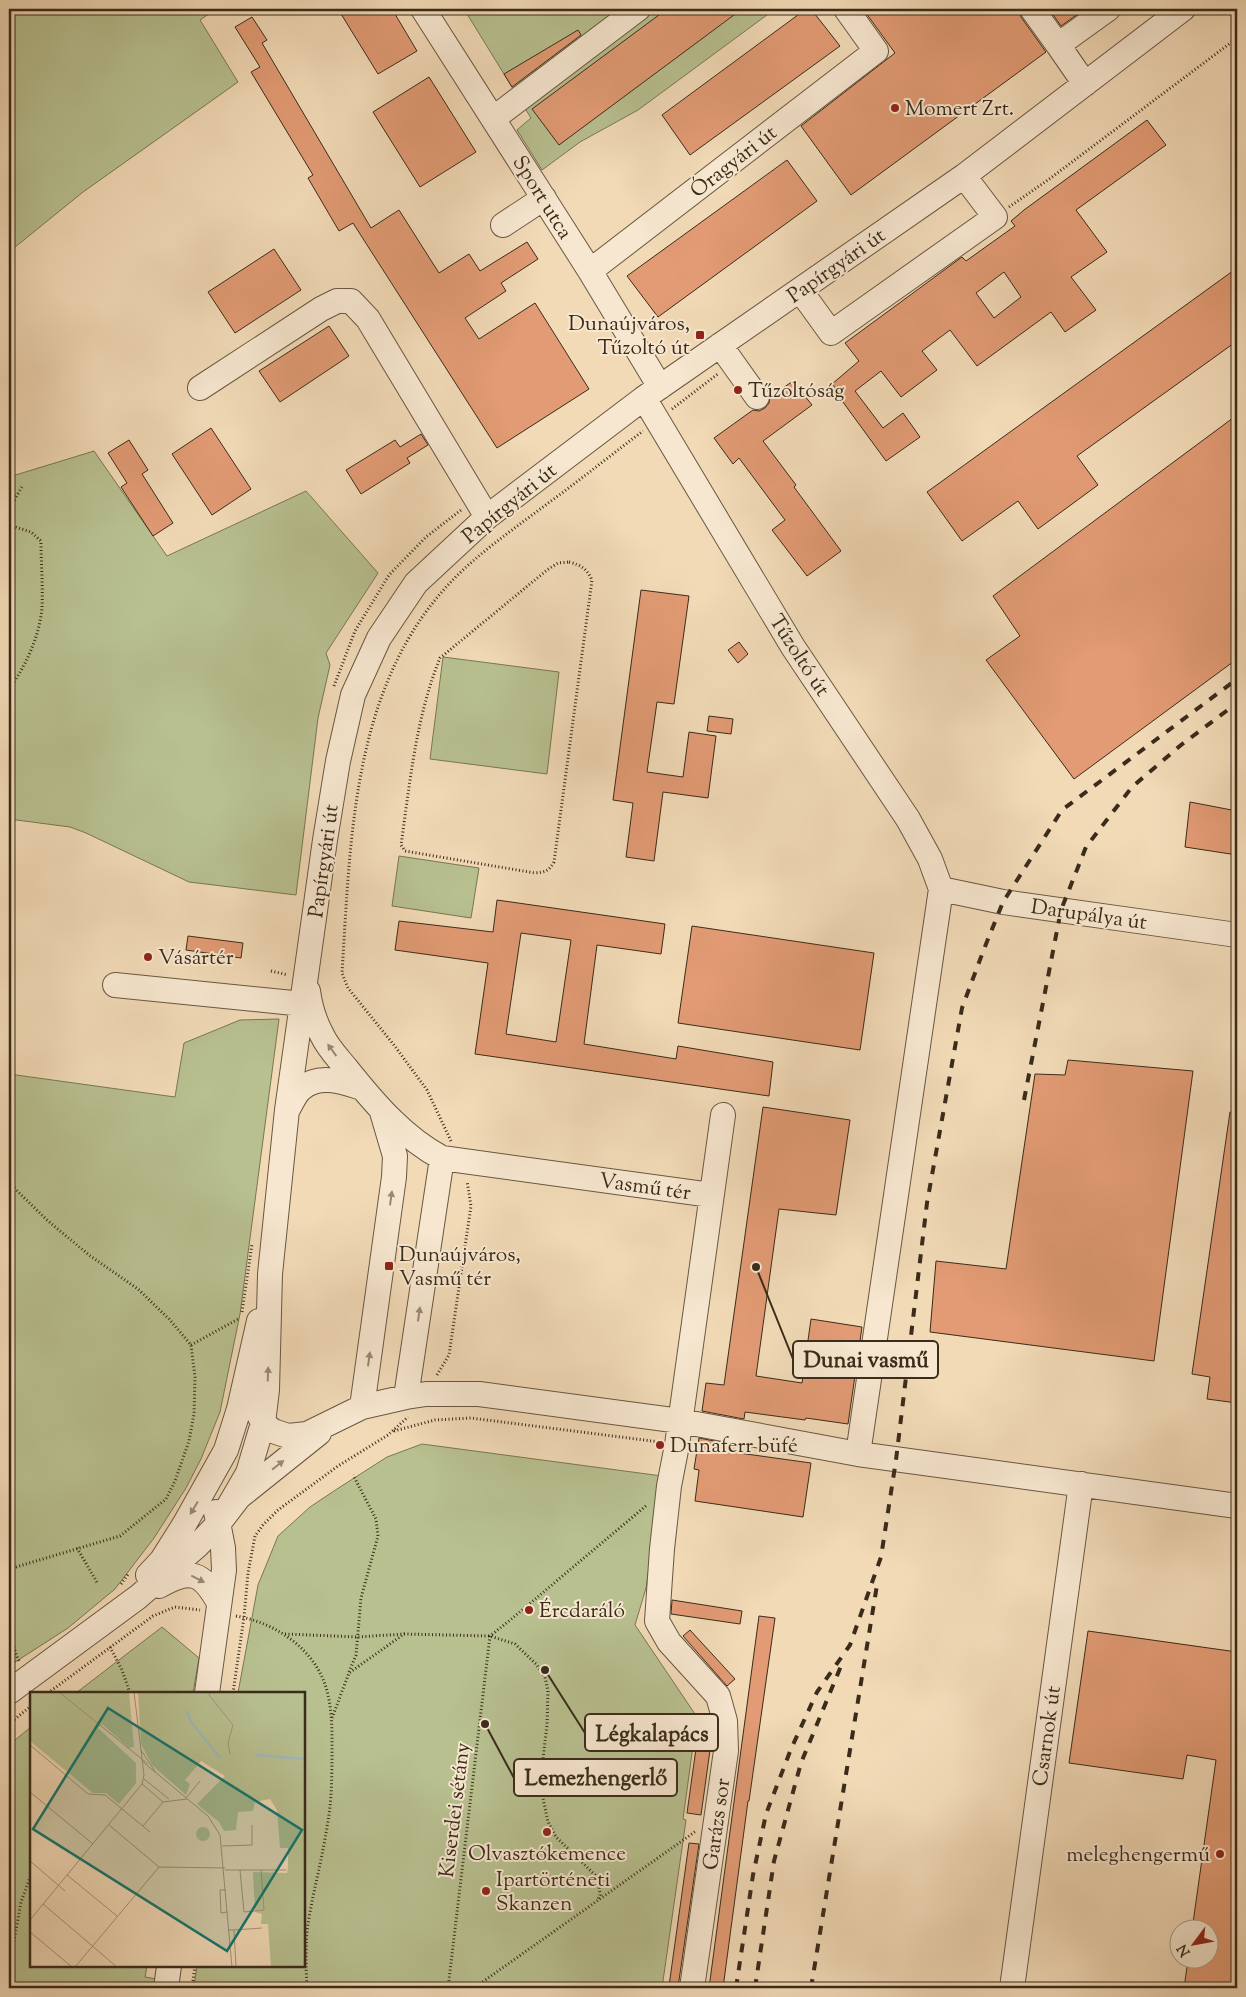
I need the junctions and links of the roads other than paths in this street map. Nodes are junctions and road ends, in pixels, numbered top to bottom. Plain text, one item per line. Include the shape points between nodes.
1 (423, 9) edge
2 (638, 9) edge
3 (846, 9) edge
4 (1032, 9) edge
5 (1108, 9) edge
6 (1183, 9) edge
7 (1058, 45) junction
8 (1084, 84) junction
9 (494, 118) junction
10 (964, 176) junction
11 (544, 198) junction
12 (503, 225) dead end
13 (590, 271) junction
14 (800, 290) junction
15 (720, 344) junction
16 (200, 388) dead end
17 (652, 392) junction
18 (757, 397) dead end
19 (482, 508) junction
20 (941, 889) junction
21 (1237, 935) edge
22 (294, 972) junction
23 (115, 984) dead end
24 (293, 1003) junction
25 (362, 1088) junction
26 (381, 1108) junction
27 (287, 1110) junction
28 (723, 1115) dead end
29 (451, 1159) junction
30 (711, 1195) junction
31 (270, 1274) junction
32 (253, 1348) junction
33 (416, 1396) junction
34 (362, 1407) junction
35 (680, 1421) junction
36 (263, 1423) junction
37 (332, 1423) junction
38 (226, 1450) junction
39 (858, 1454) junction
40 (1081, 1484) junction
41 (1237, 1506) edge
42 (219, 1523) junction
43 (127, 1594) junction
44 (219, 1608) junction
45 (657, 1621) joint
46 (98, 1626) junction
47 (9, 1692) edge
48 (207, 1692) edge
49 (169, 1967) edge
50 (166, 1988) edge
51 (692, 1988) edge
52 (1012, 1988) edge

1 - 9 street, Sport utca
2 - 9 street
3 - 13 street, Óragyári út via 876,51
4 - 7 street
5 - 7 street
6 - 8 street, Papírgyári út
7 - 8 street
8 - 10 street, Papírgyári út
9 - 11 street, Sport utca
10 - 14 street, Papírgyári út
10 - 14 street via 995,217 831,332
11 - 12 street
11 - 13 street, Sport utca
13 - 17 street, Sport utca
14 - 15 street, Papírgyári út
15 - 17 street, Papírgyári út
15 - 18 street
16 - 19 street via 321,309 337,301 351,301 368,319
17 - 19 street, Papírgyári út
17 - 20 street, Tűzoltó út via 657,420 793,647 908,819 930,859
19 - 22 street, Papírgyári út via 416,583 379,638 353,695
20 - 21 street, Darupálya út via 1003,902
20 - 39 street
22 - 24 street, Papírgyári út
25 -> 22 street, Vasmű tér via 322,1035
23 - 24 street
24 - 27 street, Papírgyári út
25 - 26 street, Vasmű tér
25 - 27 street via 339,1081 312,1082 300,1089
26 - 29 street, Vasmű tér via 424,1148
34 -> 26 street via 394,1177 395,1156
27 - 31 street, Papírgyári út
28 - 30 street
29 - 30 street, Vasmű tér
33 -> 29 street
30 - 35 street, Vasmű tér
31 - 32 street
36 -> 31 street via 268,1380
32 - 36 street via 251,1389 255,1408
32 - 38 street via 240,1409
33 - 34 street
33 - 35 street via 479,1394
34 - 37 street
35 - 39 street
35 - 45 street, Vasmű tér via 669,1486
36 - 37 street via 274,1432 288,1436 307,1434
36 - 42 street via 248,1473
42 -> 37 street via 245,1492
38 - 42 street via 214,1495
38 -> 46 street via 162,1560
39 - 40 street
40 - 41 street
40 - 52 street, Csarnok út
42 - 43 street via 174,1567
42 - 44 street via 224,1570
43 -> 44 street via 192,1575 210,1586
43 - 46 street
44 - 48 street
45 - 51 street, Garázs sor via 669,1642 718,1696 725,1721 726,1751
46 - 47 street
49 - 50 street

